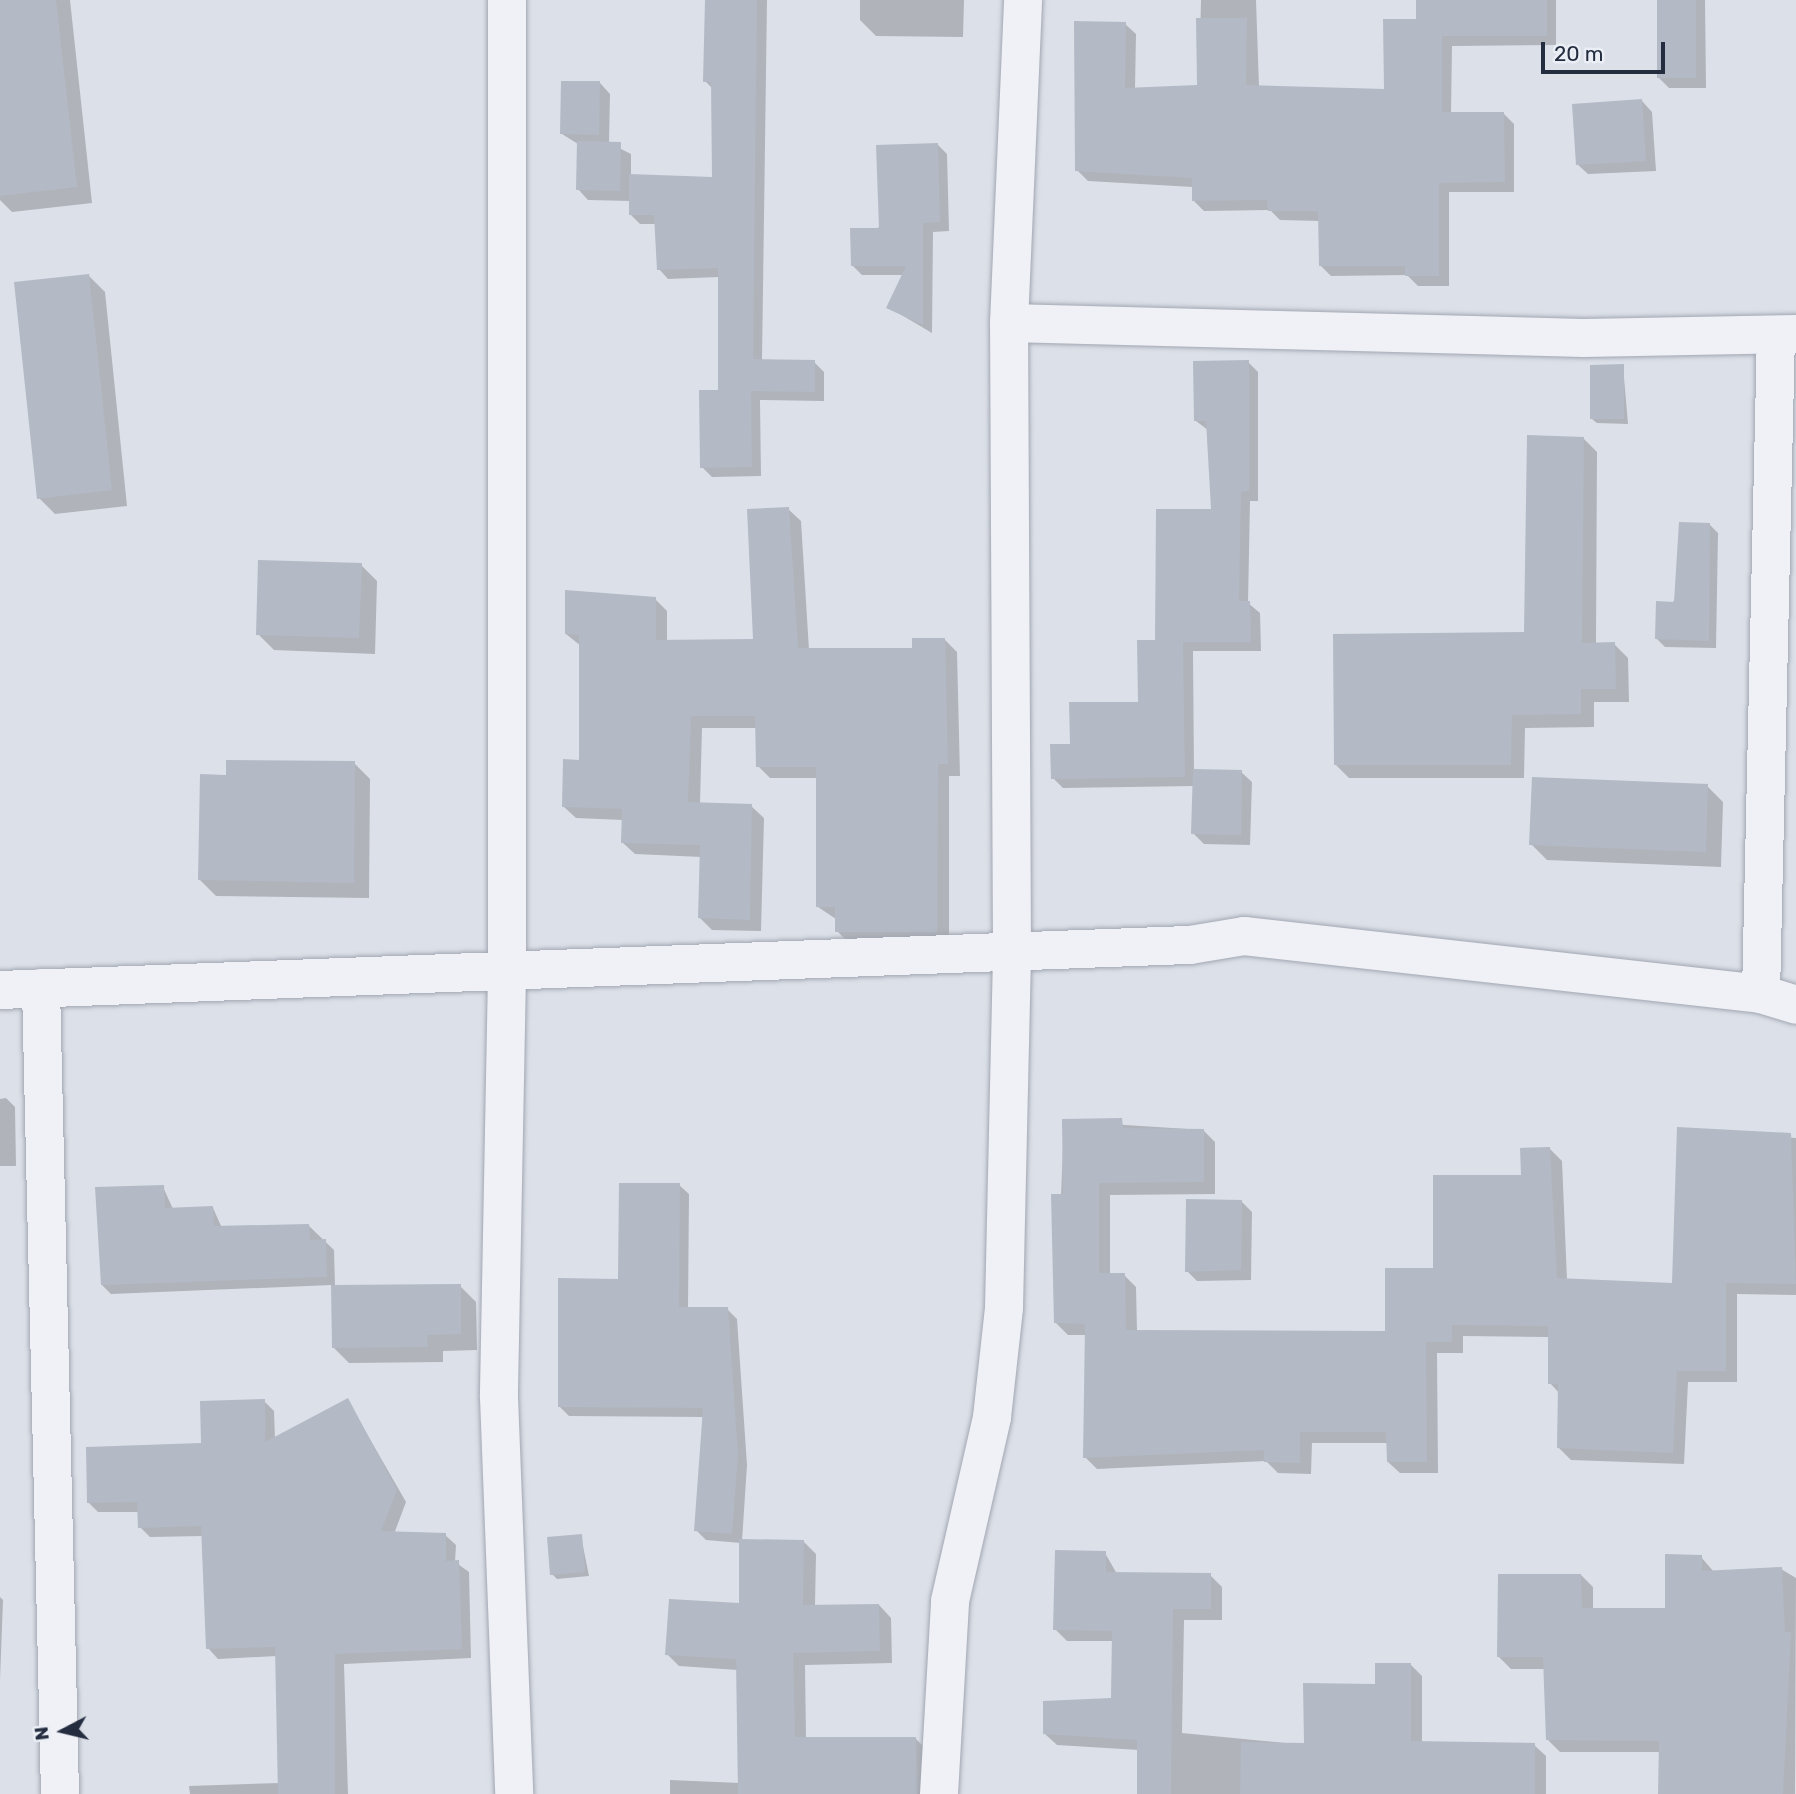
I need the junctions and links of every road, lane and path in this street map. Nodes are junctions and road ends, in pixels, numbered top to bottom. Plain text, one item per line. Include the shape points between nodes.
1 (507, 0) edge
2 (1023, 0) edge
3 (1009, 323) junction
4 (1786, 335) edge
5 (1012, 951) junction
6 (507, 974) junction
7 (41, 988) junction
8 (0, 989) edge
9 (1779, 999) edge
10 (60, 1794) edge
11 (513, 1794) edge
12 (939, 1794) edge

1 - 6 street
2 - 3 street
3 - 4 street via 1584,338
3 - 5 street
4 - 9 street
5 - 6 street
5 - 9 street via 1190,944 1244,936
5 - 12 street via 1004,1308 992,1417 950,1601
6 - 7 street
6 - 11 street via 499,1397
7 - 8 street
7 - 10 street

